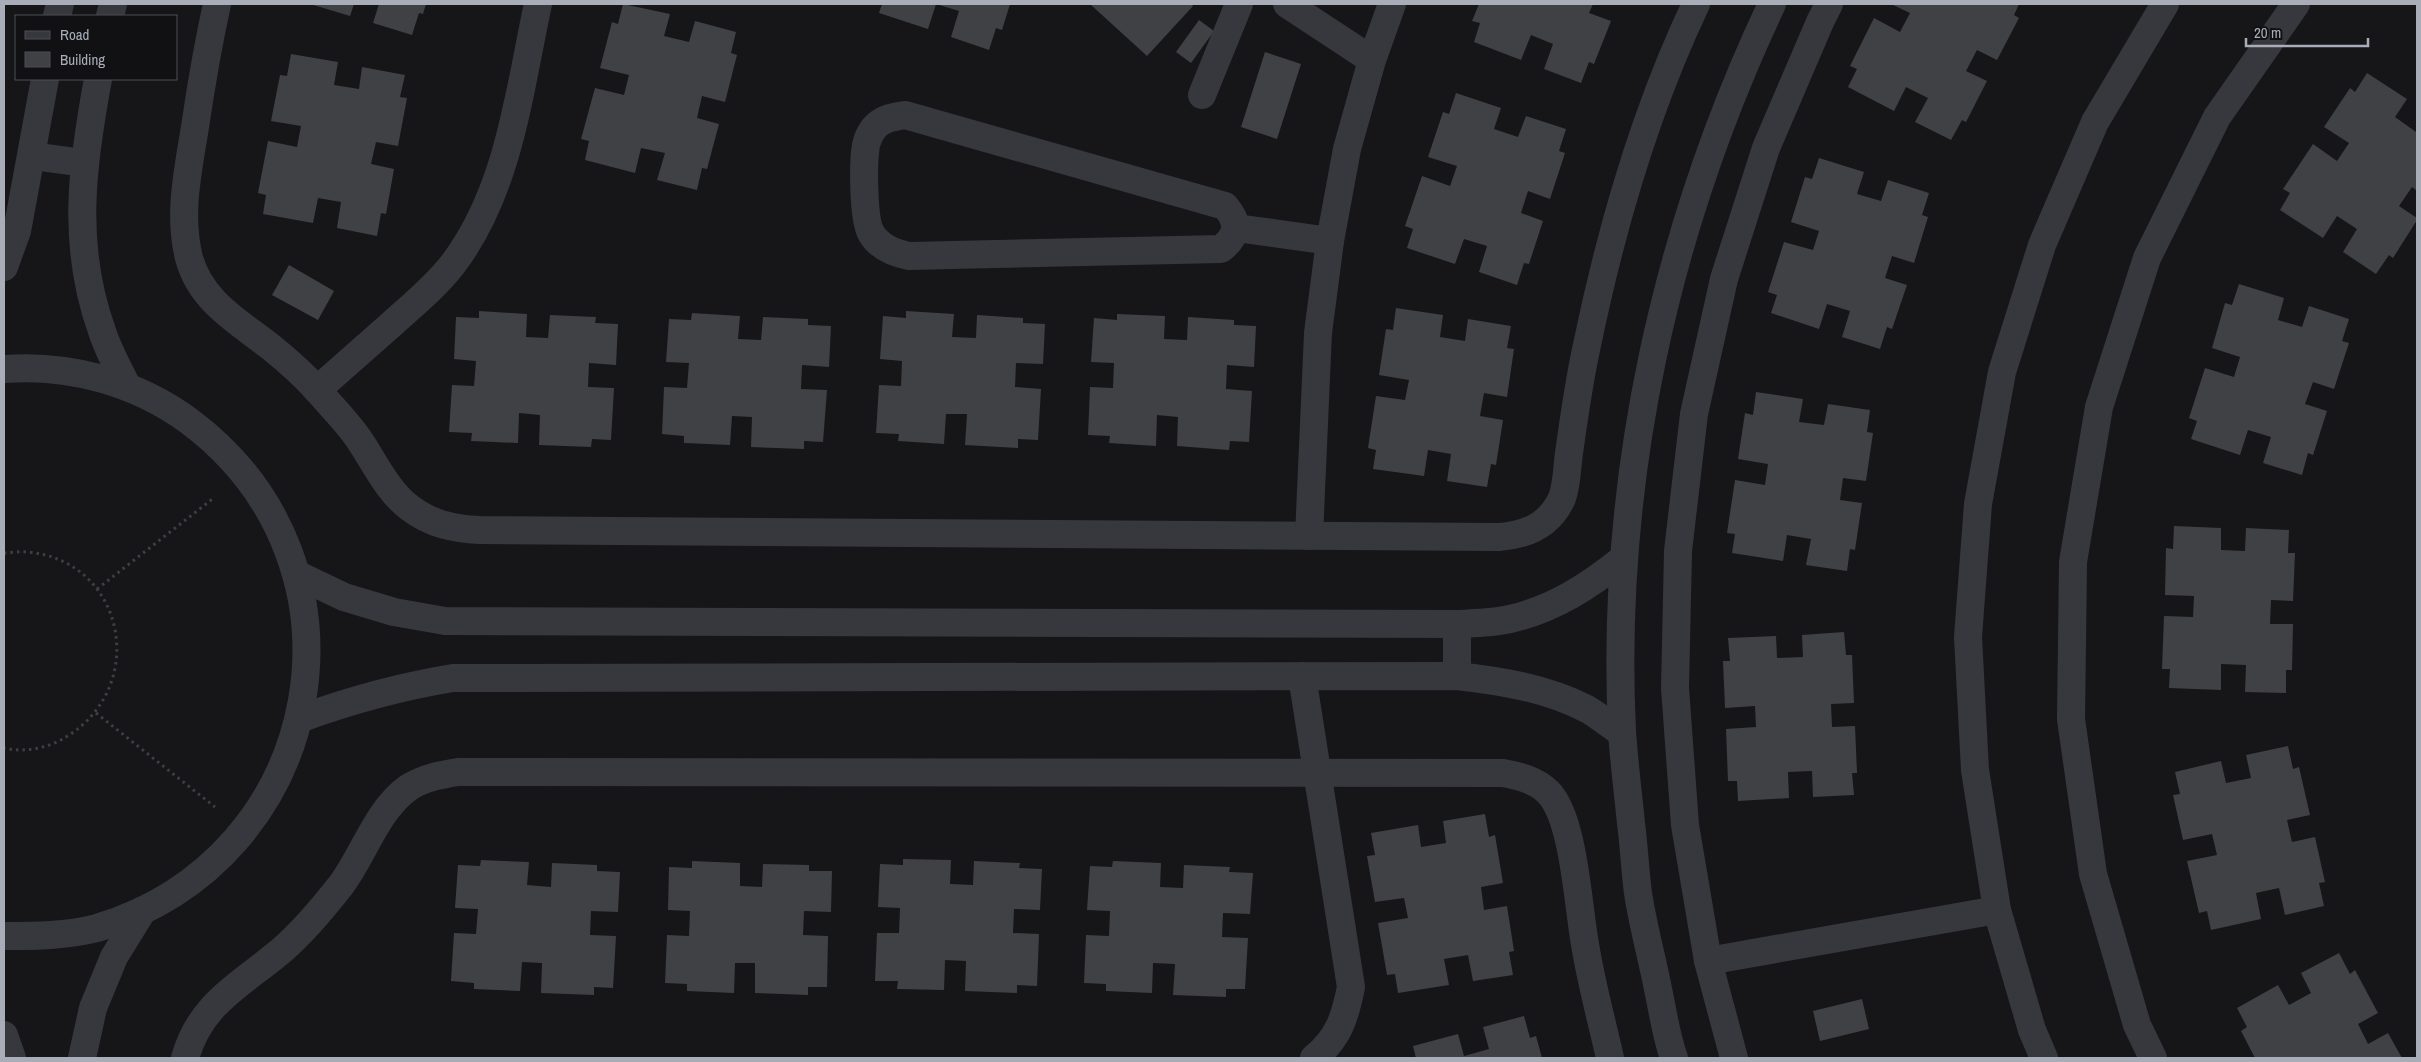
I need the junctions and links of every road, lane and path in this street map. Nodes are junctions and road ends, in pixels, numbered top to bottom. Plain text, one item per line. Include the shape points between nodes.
1 (217, 4) edge
2 (538, 4) edge
3 (1239, 4) edge
4 (1287, 4) edge
5 (1392, 4) edge
6 (1696, 4) edge
7 (1772, 4) edge
8 (1830, 4) edge
9 (2165, 4) edge
10 (2296, 4) edge
11 (1372, 60) junction
12 (45, 80) edge
13 (98, 80) edge
14 (1202, 95) dead end
15 (32, 156) junction
16 (84, 163) junction
17 (1236, 228) junction
18 (1330, 241) junction
19 (4, 267) edge
20 (4, 369) edge
21 (127, 386) junction
22 (317, 390) junction
23 (245, 474) junction
24 (1310, 536) junction
25 (4, 553) edge
26 (1624, 558) junction
27 (296, 574) junction
28 (96, 589) junction
29 (1457, 624) junction
30 (1302, 676) junction
31 (1456, 676) junction
32 (96, 713) junction
33 (299, 719) junction
34 (1622, 733) junction
35 (4, 748) edge
36 (1316, 773) junction
37 (244, 830) junction
38 (143, 910) junction
39 (1997, 910) junction
40 (4, 936) edge
41 (1708, 961) junction
42 (4, 1036) edge
43 (12, 1058) edge
44 (82, 1058) edge
45 (185, 1058) edge
46 (1314, 1058) edge
47 (1610, 1058) edge
48 (1674, 1058) edge
49 (1734, 1058) edge
50 (2044, 1058) edge
51 (2153, 1058) edge

1 - 22 street via 184,195 183,228 190,260 204,289 224,314 273,349
2 - 22 street via 504,157 474,231 426,294
3 - 14 street
4 - 11 street
5 - 11 street
6 - 24 street via 1656,102 1622,203 1599,286 1581,372 1563,496 1553,514 1538,527 1519,535
7 - 26 street via 1743,64 1706,160 1675,257 1652,356 1634,457
8 - 41 street via 1766,148 1724,279 1694,414 1678,550 1675,688 1685,825
9 - 39 street via 2095,122 2042,245 2002,372 1978,504 1968,637 1975,770
10 - 51 street via 2217,117 2147,258 2099,407 2073,562 2071,719 2092,874 2137,1025
11 - 18 street via 1347,149
12 - 15 street
13 - 16 street
15 - 16 street
15 - 19 street via 17,231
16 - 21 street via 80,208 86,270 101,330
17 - 17 street via 1231,241 1221,249 909,256 894,253 871,234 865,219 866,144 874,128 888,118 905,115 1225,206 1234,216
17 - 18 street
18 - 24 street via 1318,333
20 - 21 street via 28,367 78,372
21 - 23 street via 171,408 211,438
22 - 24 street via 357,436 391,488 408,507 430,521 455,529
23 - 27 street via 276,521
23 - 28 path
25 - 28 path via 26,552 53,558 77,570
26 - 29 street via 1592,584 1552,606 1509,619
26 - 34 street via 1620,645
27 - 29 street via 344,597 394,612 445,621
27 - 33 street via 306,621 307,671
28 - 32 path via 110,612 117,638 117,664 110,690
29 - 31 street
30 - 31 street
30 - 33 street via 453,678 401,686
30 - 36 street
31 - 34 street via 1503,681 1546,692 1587,709
32 - 35 path via 79,730 58,742 35,749
32 - 37 path
33 - 37 street via 283,766 268,796
34 - 48 street via 1638,894
36 - 45 street via 458,772 432,776 408,788 388,808 349,874 318,914 282,950 212,1006 190,1040
36 - 46 street via 1351,987 1344,1020 1326,1048
36 - 47 street via 1503,773 1527,778 1548,792 1562,812 1568,837 1586,950
37 - 38 street via 215,862 181,889
38 - 40 street via 96,928 46,936
38 - 44 street via 114,957 93,1008
39 - 41 street
39 - 50 street via 2032,1030
41 - 49 street
42 - 43 street

